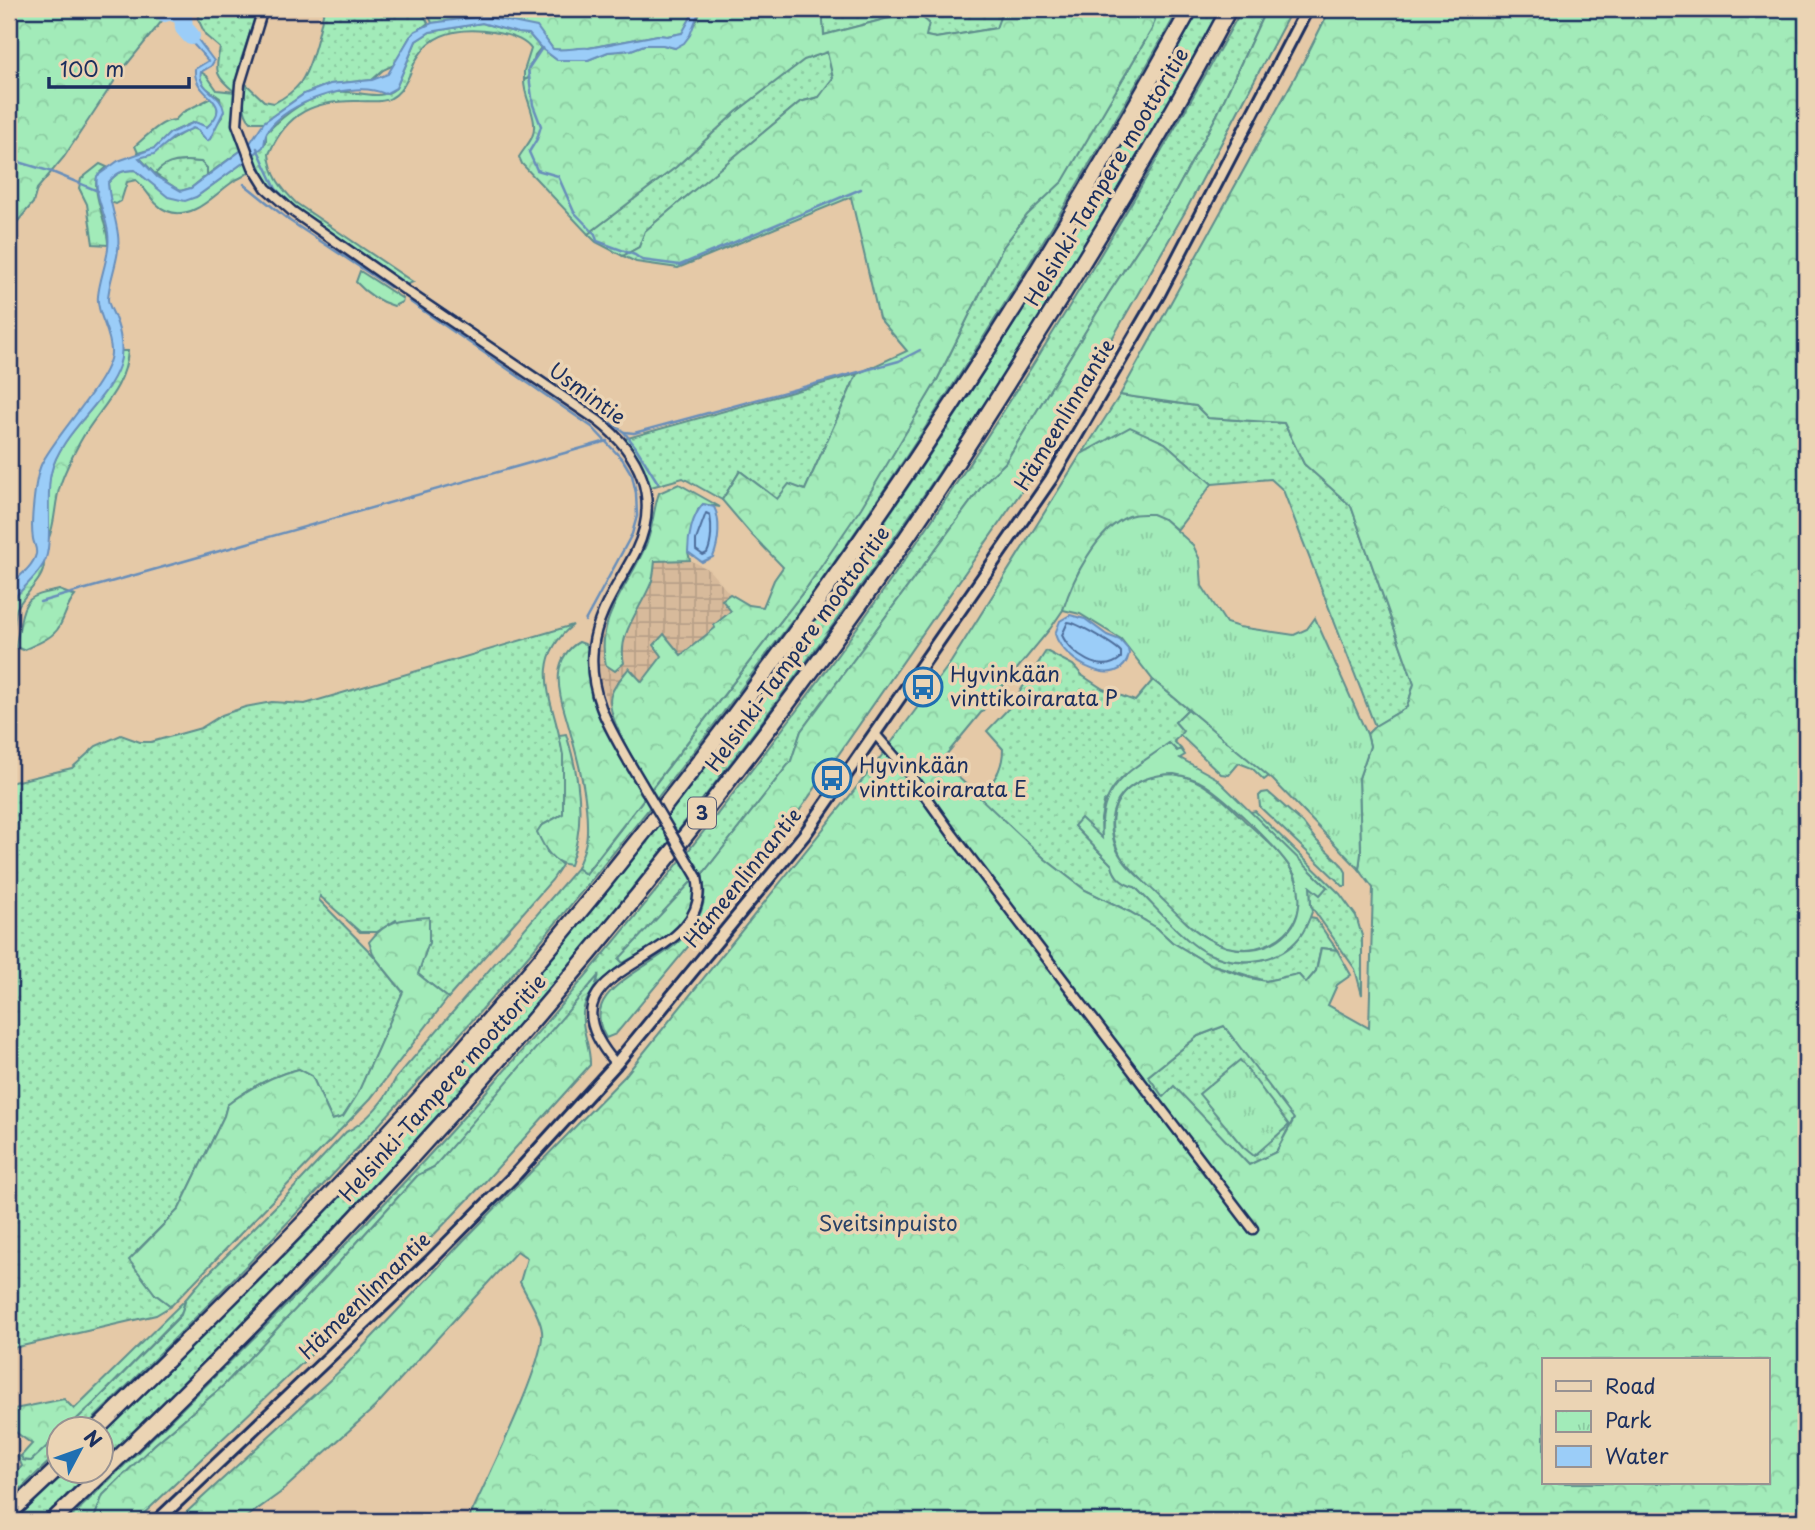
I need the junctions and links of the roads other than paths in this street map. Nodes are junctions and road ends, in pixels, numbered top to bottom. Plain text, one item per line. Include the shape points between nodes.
1 (263, 9) edge
2 (1190, 9) edge
3 (1228, 9) edge
4 (1307, 9) edge
5 (876, 735) junction
6 (616, 1064) junction
7 (1253, 1228) dead end
8 (112, 1414) edge
9 (46, 1479) edge
10 (9, 1514) edge
11 (52, 1521) edge
12 (157, 1521) edge

1 - 6 street, Usmintie, bridge via 240,84 237,124 266,188 408,292 597,420 620,441 645,486 646,522 601,616 592,650 592,673 602,713 699,887 696,909 686,927 608,981 592,1007 592,1026
2 - 8 highway, Helsinki-Tampere moottoritie / 3 via 1068,222 968,380 809,614 709,750 605,881 419,1098 297,1230
3 - 11 highway, Helsinki-Tampere moottoritie / 3 via 1098,239 990,411 896,553 690,829 460,1105 319,1256
4 - 5 main road, Hämeenlinnantie via 1159,294 1051,479
5 - 6 main road, Hämeenlinnantie via 805,834
5 - 7 street
6 - 12 main road, Hämeenlinnantie via 430,1261
9 - 10 highway

